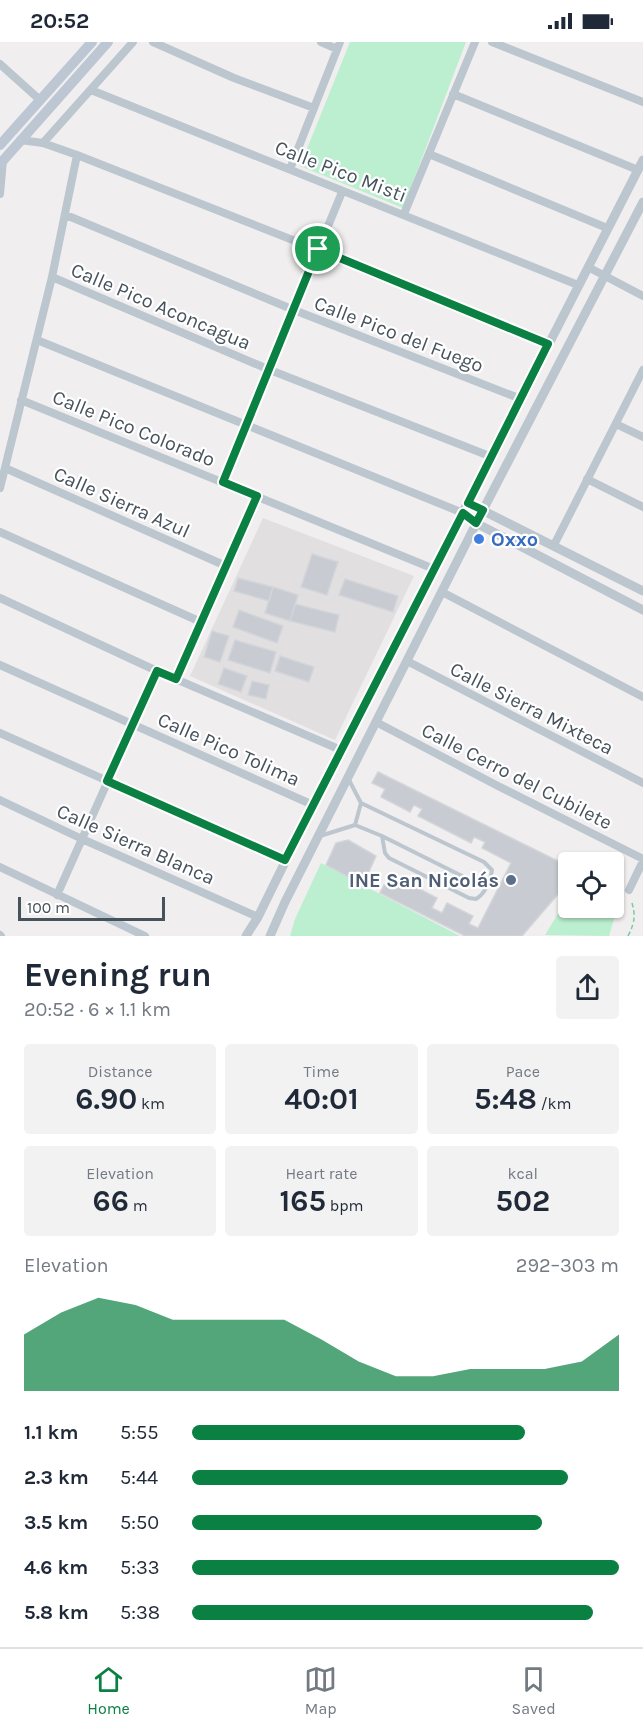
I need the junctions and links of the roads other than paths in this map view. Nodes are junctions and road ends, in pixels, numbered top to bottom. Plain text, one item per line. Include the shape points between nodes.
1 (92, 42) edge
2 (108, 42) edge
3 (133, 42) edge
4 (153, 42) edge
5 (321, 42) edge
6 (475, 42) edge
7 (492, 42) edge
8 (338, 45) edge
9 (0, 64) edge
10 (91, 90) junction
11 (453, 94) junction
12 (40, 100) junction
13 (643, 102) edge
14 (314, 108) junction
15 (20, 140) junction
16 (43, 143) junction
17 (0, 145) edge
18 (429, 154) junction
19 (77, 155) junction
20 (643, 160) edge
21 (2, 162) edge
22 (290, 170) junction
23 (638, 171) junction
24 (342, 192) junction
25 (0, 194) edge
26 (643, 202) edge
27 (404, 214) junction
28 (66, 215) junction
29 (607, 228) junction
30 (318, 249) junction
31 (588, 267) junction
32 (604, 276) junction
33 (52, 277) junction
34 (578, 285) junction
35 (643, 296) edge
36 (294, 310) junction
37 (37, 340) junction
38 (548, 344) junction
39 (270, 370) junction
40 (643, 370) edge
41 (521, 399) junction
42 (21, 400) junction
43 (616, 424) junction
44 (248, 425) junction
45 (643, 437) edge
46 (492, 457) junction
47 (5, 468) junction
48 (587, 479) junction
49 (223, 482) junction
50 (0, 489) edge
51 (257, 496) junction
52 (468, 503) junction
53 (643, 507) edge
54 (483, 510) junction
55 (463, 513) junction
56 (476, 523) junction
57 (0, 532) edge
58 (554, 545) junction
59 (226, 566) junction
60 (434, 569) junction
61 (643, 591) edge
62 (442, 592) junction
63 (0, 598) edge
64 (643, 610) edge
65 (201, 622) junction
66 (406, 661) junction
67 (0, 665) edge
68 (157, 671) junction
69 (176, 679) junction
70 (643, 697) edge
71 (376, 722) junction
72 (132, 724) junction
73 (0, 733) edge
74 (341, 750) junction
75 (348, 779) junction
76 (107, 781) junction
77 (643, 783) edge
78 (0, 800) edge
79 (361, 803) junction
80 (313, 805) junction
81 (355, 825) junction
82 (382, 836) junction
83 (318, 837) junction
84 (82, 839) junction
85 (285, 860) junction
86 (643, 860) edge
87 (0, 867) edge
88 (486, 888) junction
89 (628, 890) road end
90 (57, 895) junction
91 (258, 917) junction
92 (145, 936) edge
93 (246, 936) edge
94 (270, 936) edge

1 - 12 main road
2 - 15 main road
3 - 10 street
4 - 14 street
5 - 8 street
6 - 11 street
7 - 13 street
8 - 14 street
9 - 12 street
10 - 16 street
10 - 22 street, Calle Pico Misti
11 - 18 street
11 - 23 street
12 - 17 main road
14 - 22 street
15 - 16 street
15 - 21 main road
16 - 19 street
18 - 27 street
18 - 29 street
19 - 28 street
19 - 30 street
20 - 23 street
21 - 25 street
22 - 24 street, Calle Pico Misti
23 - 29 street
24 - 27 street, Calle Pico Misti
24 - 30 street
26 - 32 street
27 - 34 street, Calle Pico Misti
28 - 33 street
28 - 36 street, Calle Pico del Fuego
29 - 31 street
30 - 36 street
30 - 38 street
31 - 32 street
31 - 34 street
32 - 35 street
32 - 54 street
33 - 37 street
33 - 39 street, Calle Pico Aconcagua
34 - 38 street
36 - 39 street
36 - 41 street, Calle Pico del Fuego
37 - 42 street
37 - 44 street
38 - 41 street
39 - 44 street
39 - 46 street, Calle Pico Aconcagua
40 - 43 street
41 - 46 street
42 - 47 street
42 - 49 street, Calle Pico Colorado
43 - 45 street
43 - 48 street
44 - 49 street
44 - 55 street
46 - 52 street
47 - 50 street
47 - 59 street, Calle Sierra Azul
48 - 53 street
48 - 58 street
49 - 51 street, Calle Pico Colorado
51 - 59 street
51 - 60 street, Calle Pico Colorado
52 - 54 street
52 - 55 street
54 - 56 street
54 - 58 street
55 - 56 street
55 - 60 street
56 - 62 street
56 - 64 street
57 - 65 street
58 - 61 street
59 - 65 street
60 - 74 street
62 - 66 street
62 - 70 street
63 - 68 street
65 - 69 street
66 - 71 street
66 - 77 street, Calle Sierra Mixteca
67 - 72 street, Calle Pico Tolima
68 - 69 street
68 - 72 street
69 - 74 street
71 - 75 street
71 - 86 street, Calle Cerro del Cubilete
72 - 76 street
72 - 80 street, Calle Pico Tolima
73 - 76 street
74 - 80 street
75 - 79 lane
75 - 83 street
76 - 84 street
76 - 85 street
78 - 84 street, Calle Sierra Blanca
79 - 81 lane
79 - 88 lane via 490,867
80 - 85 street
81 - 82 lane
81 - 83 lane
82 - 88 lane
82 - 88 lane via 389,858 459,894 476,899
83 - 94 street
84 - 90 street
84 - 91 street, Calle Sierra Blanca
85 - 91 street
86 - 89 street
87 - 90 street
90 - 92 street
91 - 93 street

